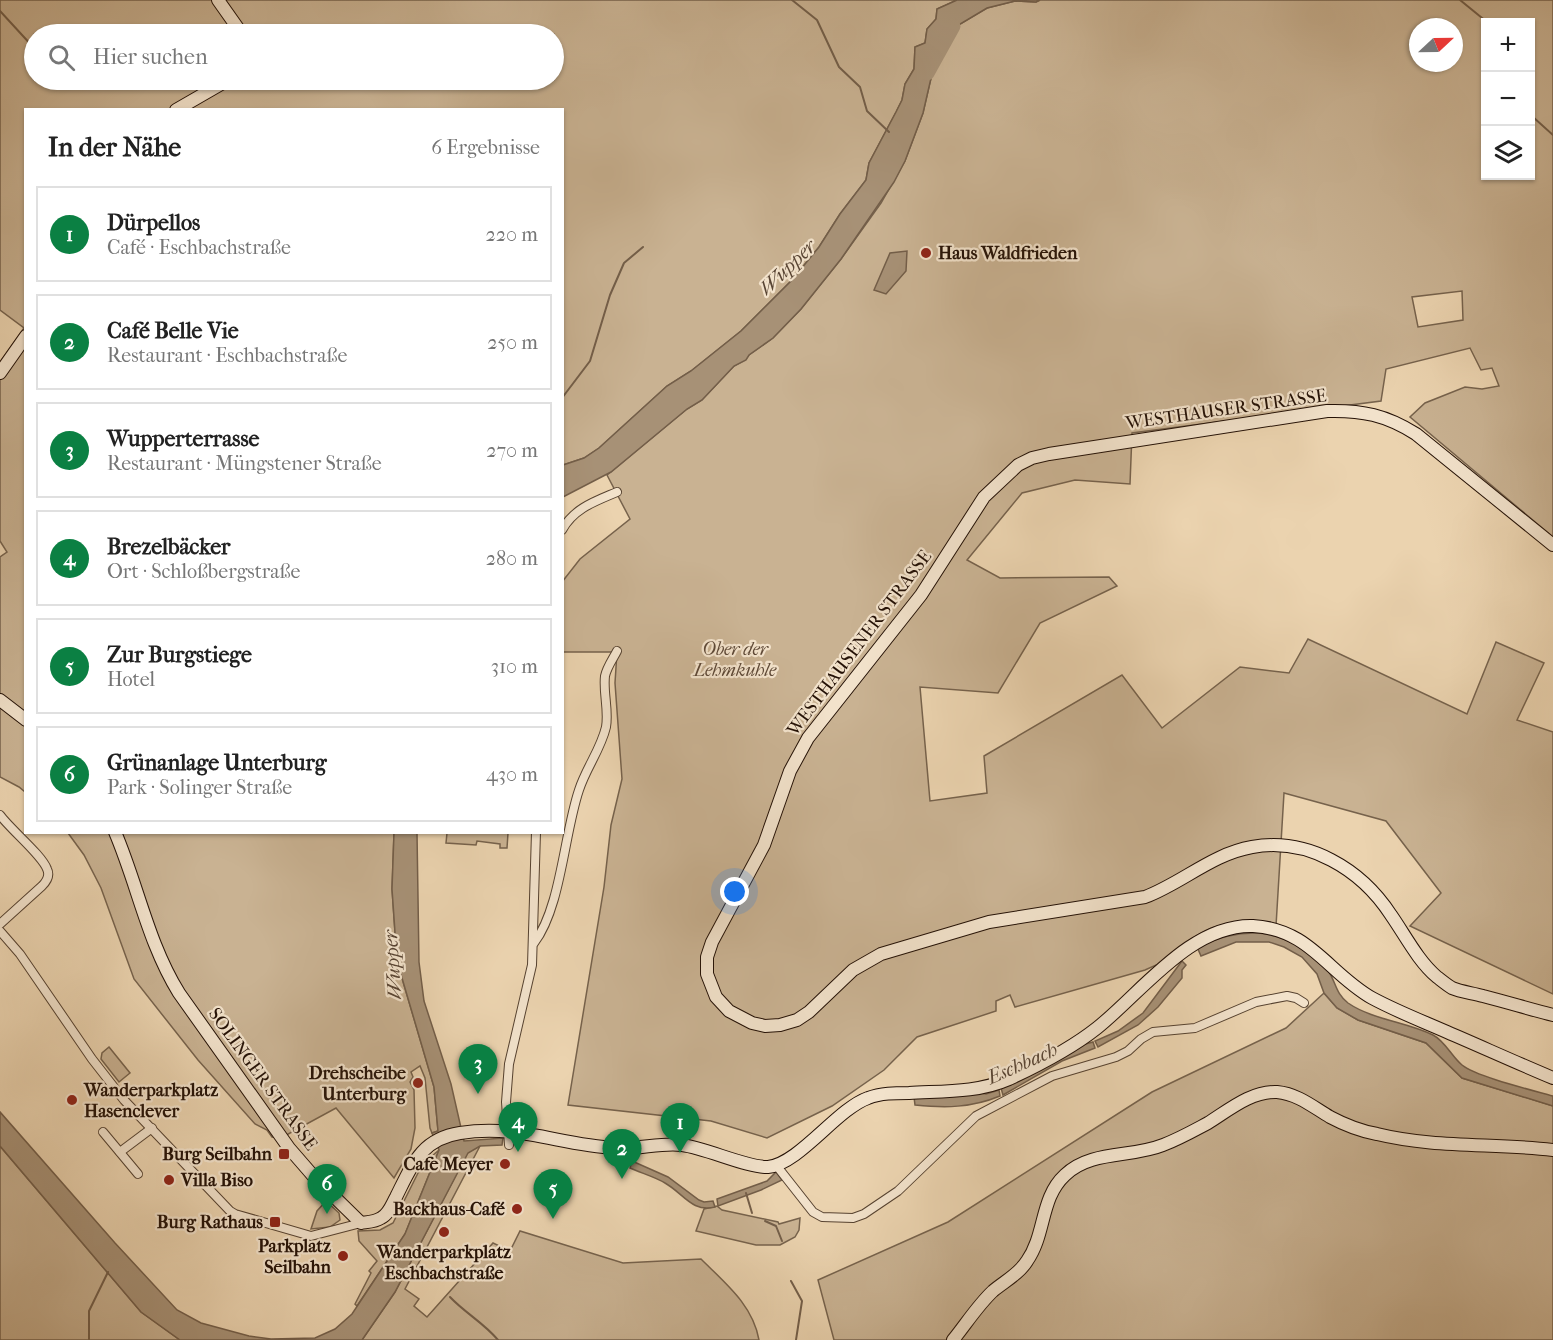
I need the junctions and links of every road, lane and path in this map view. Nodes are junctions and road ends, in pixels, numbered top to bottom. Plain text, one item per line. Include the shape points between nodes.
1 (218, 0) edge
2 (235, 24) edge
3 (211, 90) edge
4 (179, 108) edge
5 (24, 339) edge
6 (0, 373) edge
7 (1009, 472) joint
8 (616, 492) dead end
9 (564, 526) edge
10 (1553, 544) edge
11 (617, 651) dead end
12 (0, 700) edge
13 (24, 718) edge
14 (0, 815) edge
15 (116, 834) edge
16 (536, 834) edge
17 (0, 924) edge
18 (0, 931) edge
19 (534, 944) junction
20 (1304, 1003) dead end
21 (1553, 1015) edge
22 (1553, 1077) edge
23 (152, 1128) junction
24 (103, 1132) dead end
25 (506, 1132) junction
26 (508, 1145) dead end
27 (1553, 1150) edge
28 (120, 1152) junction
29 (780, 1170) junction
30 (138, 1174) dead end
31 (361, 1223) junction
32 (953, 1340) edge

1 - 2 main road
3 - 4 main road
5 - 6 main road
7 - 10 main road, WESTHAUSER STRASSE via 1032,458 1049,454 1327,411 1357,411 1387,419 1416,434
7 - 21 main road, WESTHAUSENER STRASSE via 984,497 921,595 798,754 764,845 709,949 708,979 724,1006 752,1023 784,1024 809,1012 853,970 881,954 989,922 1135,899 1158,892 1235,852 1280,846 1311,852 1348,868 1381,901 1435,975 1452,988
8 - 9 street via 578,511
11 - 19 street via 605,676 604,732 579,787 556,890 543,930
12 - 13 main road
14 - 17 street via 45,864 48,873 42,886
15 - 31 main road, SOLINGER STRASSE via 164,968 179,993 289,1148
16 - 19 street
18 - 23 street via 110,1082
19 - 25 street via 509,1064
20 - 29 street via 1287,996 1256,1002 1195,1028 1154,1032 1116,1057 1052,1076 976,1116 898,1191 860,1216 844,1219 813,1212
22 - 29 main road via 1369,996 1291,935 1241,927 1213,933 1193,943 1095,1029 1024,1072 979,1089 869,1097 794,1154
23 - 28 street
23 - 31 street via 235,1214 311,1236
24 - 28 street
25 - 26 street
25 - 29 main road via 613,1148 681,1145
25 - 31 main road via 463,1132 435,1141 415,1160 387,1212 380,1219
27 - 32 main road via 1382,1136 1347,1125 1294,1095 1256,1095 1163,1145 1091,1159 1069,1171 1050,1196 1026,1262 988,1297
28 - 30 street

